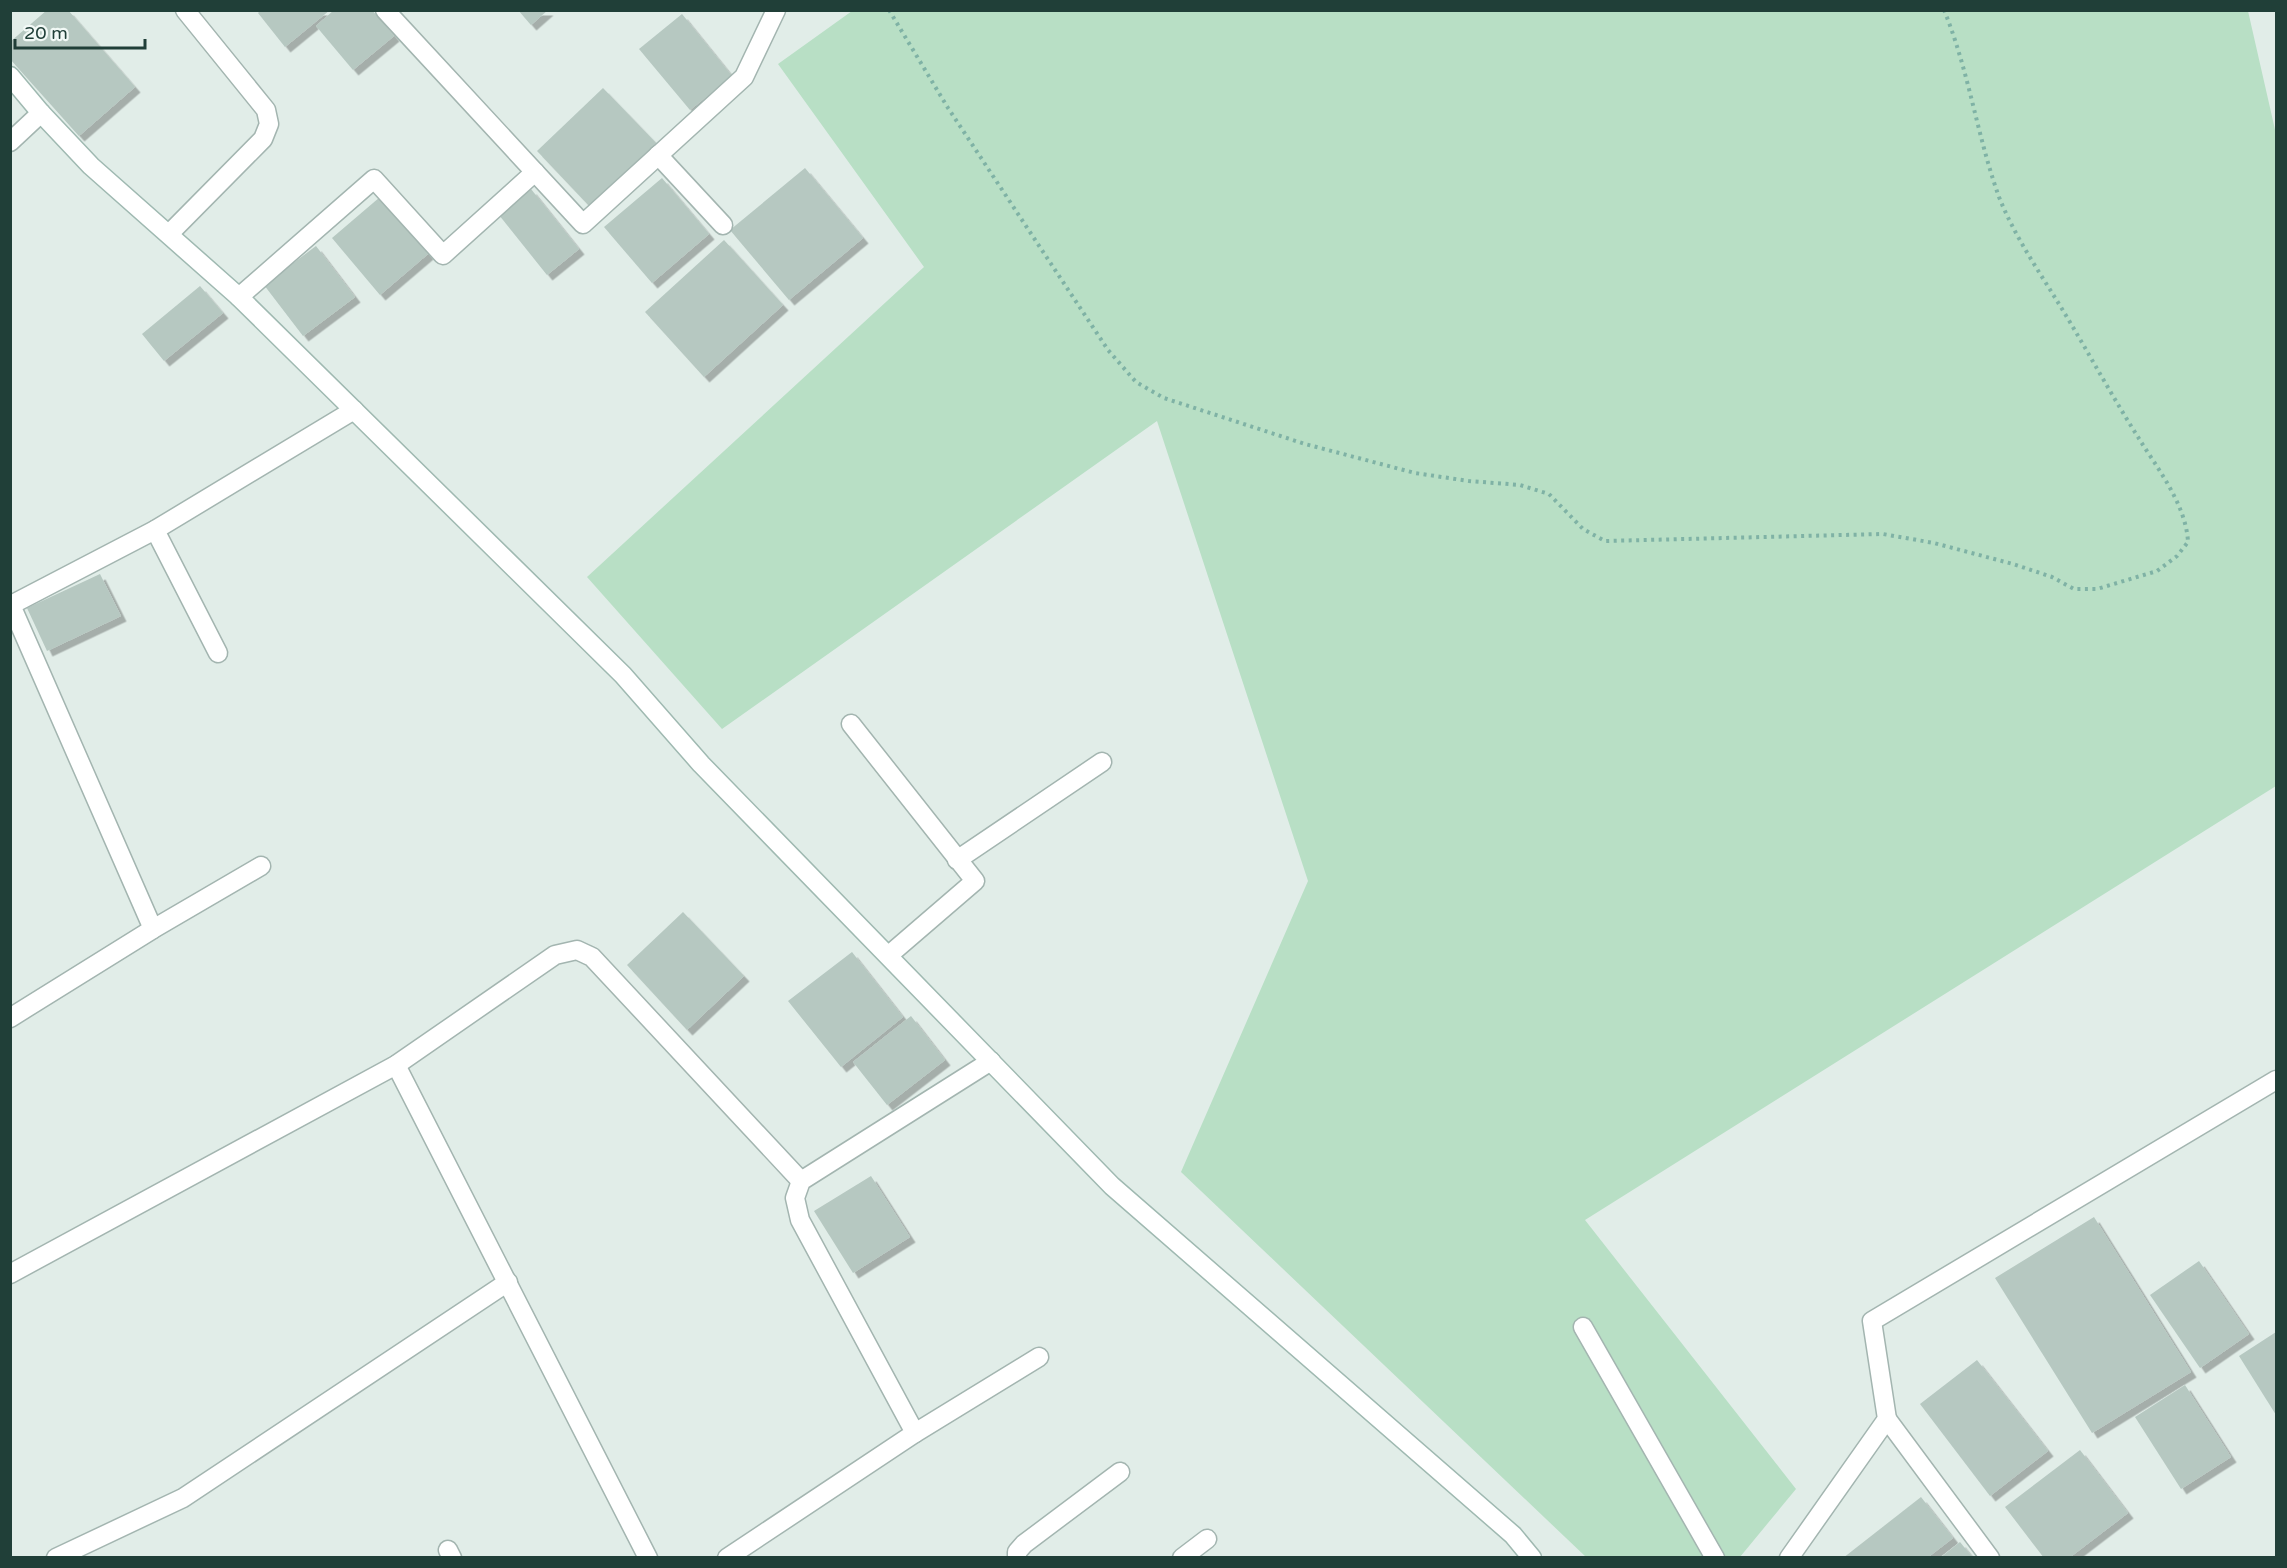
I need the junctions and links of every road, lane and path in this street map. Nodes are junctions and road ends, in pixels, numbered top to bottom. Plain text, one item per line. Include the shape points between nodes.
1 (185, 10) edge
2 (386, 10) edge
3 (776, 10) edge
4 (889, 10) edge
5 (1944, 10) edge
6 (10, 76) edge
7 (41, 113) junction
8 (10, 142) edge
9 (658, 155) junction
10 (535, 172) junction
11 (723, 225) dead end
12 (169, 234) junction
13 (239, 297) junction
14 (354, 410) junction
15 (155, 530) junction
16 (218, 653) dead end
17 (851, 724) dead end
18 (1102, 762) dead end
19 (957, 860) junction
20 (261, 866) dead end
21 (153, 929) junction
22 (889, 955) junction
23 (10, 1018) edge
24 (991, 1061) junction
25 (396, 1065) junction
26 (2277, 1080) edge
27 (801, 1181) junction
28 (10, 1274) edge
29 (508, 1282) junction
30 (1583, 1327) dead end
31 (1039, 1357) dead end
32 (1887, 1419) junction
33 (915, 1433) junction
34 (1120, 1472) dead end
35 (1207, 1539) dead end
36 (56, 1557) edge
37 (648, 1557) edge
38 (727, 1557) edge
39 (1017, 1557) edge
40 (1182, 1557) edge
41 (1532, 1557) edge
42 (1715, 1557) edge
43 (1789, 1557) edge
44 (1990, 1557) edge

1 - 12 street via 266,110 269,124 262,139
2 - 10 street
3 - 9 street via 744,77
4 - 5 path via 948,108 1108,350 1136,382 1164,398 1305,444 1415,473 1520,485 1549,494 1583,529 1605,541 1883,534 2013,564 2074,589 2097,589 2157,571 2188,542 2187,525 2000,199
6 - 7 street
7 - 8 street
7 - 12 street via 92,166
9 - 10 street via 583,224
9 - 11 street
10 - 13 street via 443,255 374,179
12 - 13 street
13 - 14 street
14 - 15 street
14 - 22 street via 623,675 701,764
15 - 16 street
15 - 21 street via 11,605
17 - 19 street
18 - 19 street
19 - 22 street via 975,881
20 - 21 street
21 - 23 street
22 - 24 street
24 - 27 street
24 - 41 street via 1112,1186 1512,1535
25 - 27 street via 555,955 577,950 592,957
25 - 28 street
25 - 29 street
26 - 32 street via 1872,1321
27 - 33 street via 795,1198 800,1220
29 - 36 street via 183,1498
29 - 37 street
30 - 42 street
31 - 33 street
32 - 43 street
32 - 44 street
33 - 38 street
34 - 39 street via 1024,1544
35 - 40 street

